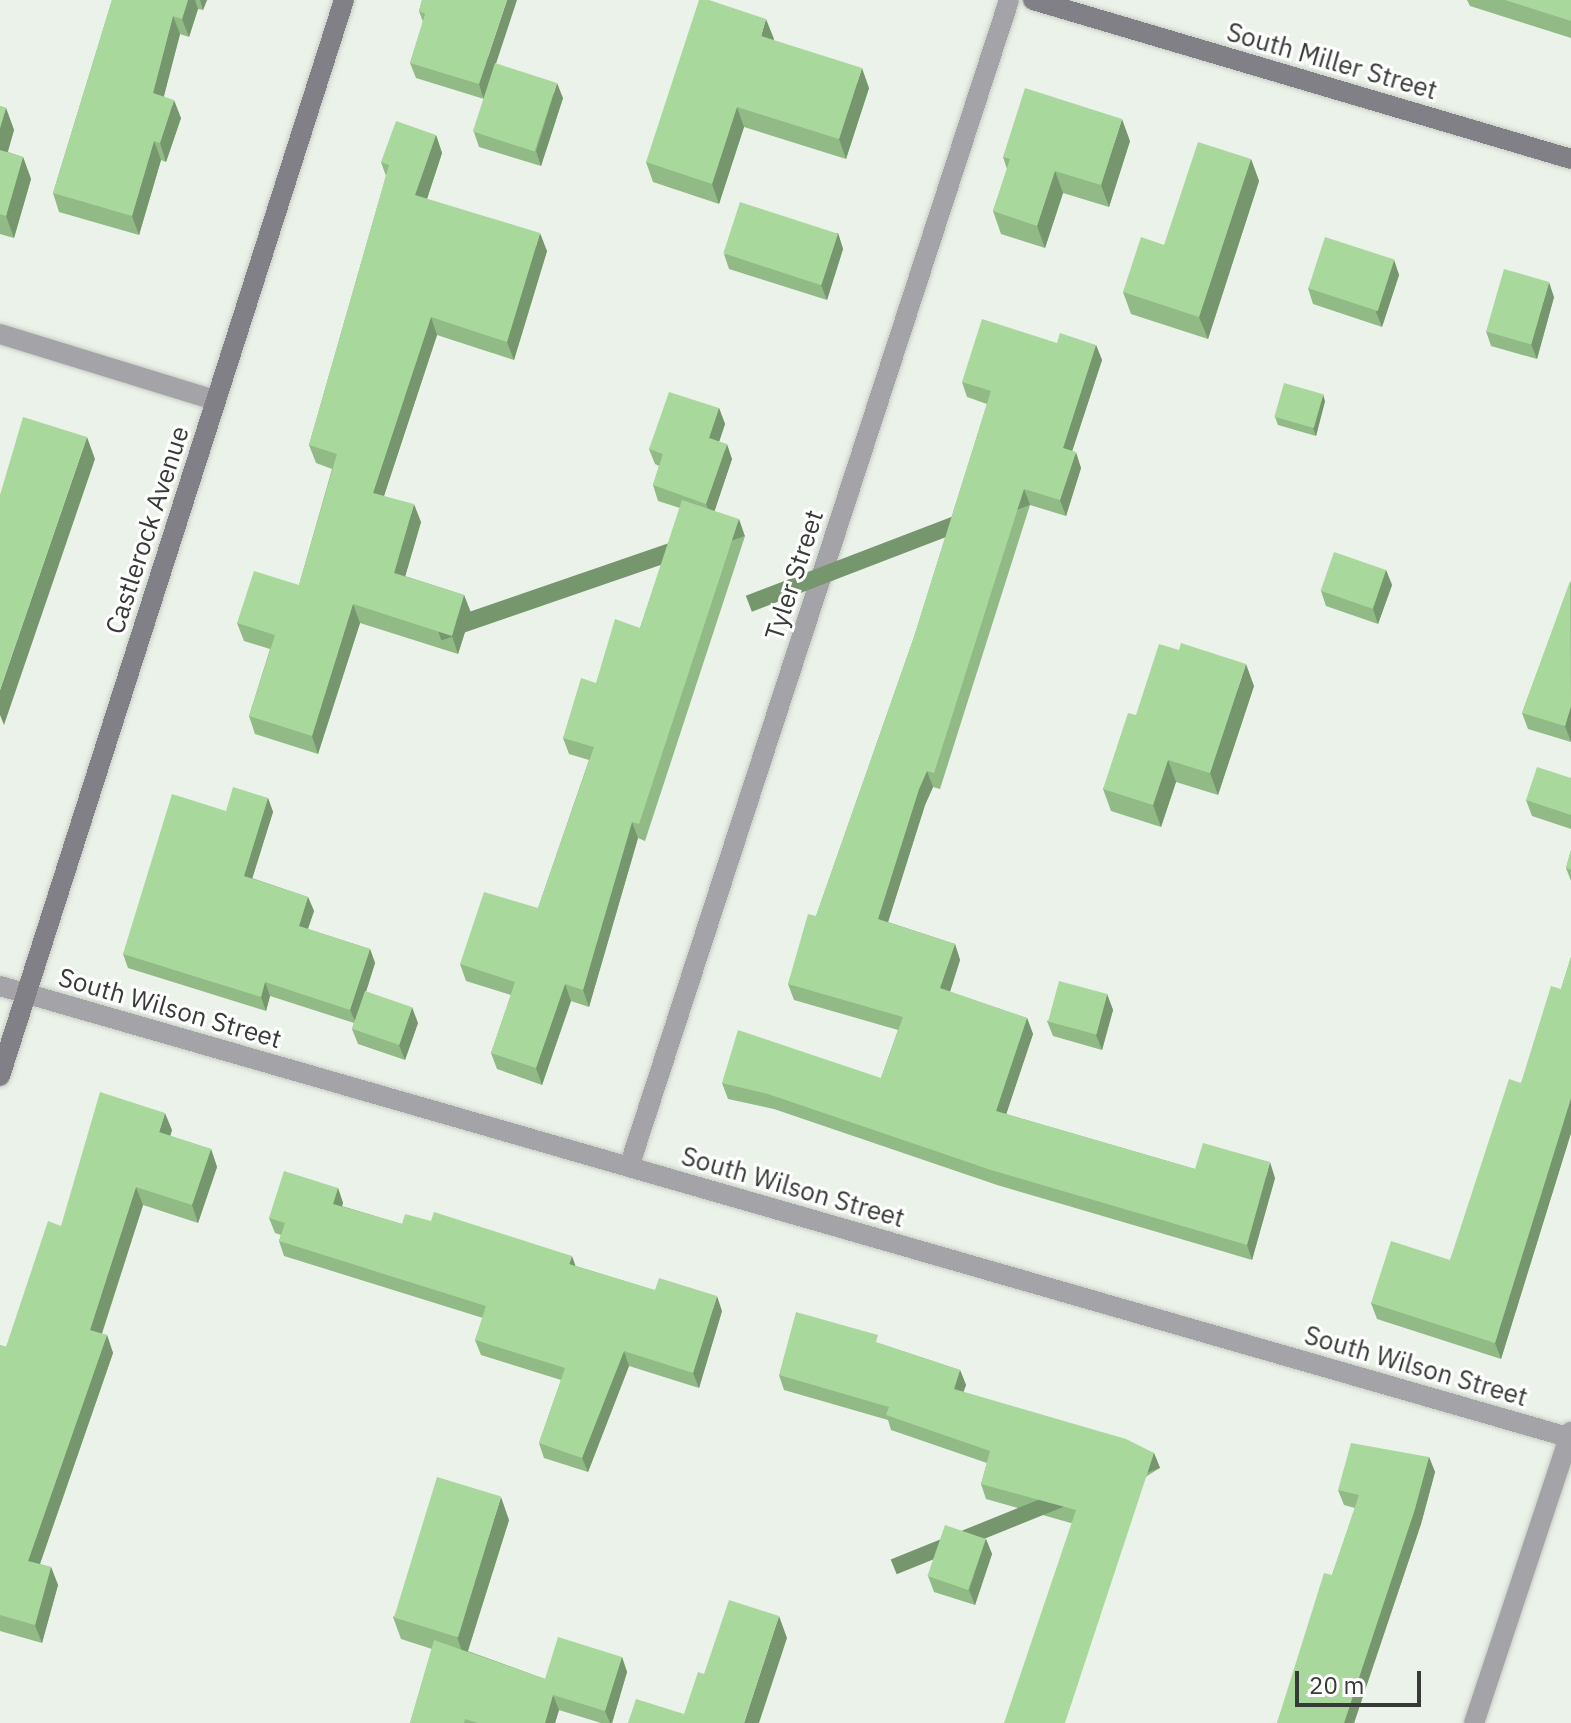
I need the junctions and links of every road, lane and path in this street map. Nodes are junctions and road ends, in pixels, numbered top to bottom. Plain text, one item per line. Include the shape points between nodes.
1 (344, 0) edge
2 (1009, 0) edge
3 (1033, 0) edge
4 (1571, 159) edge
5 (0, 334) edge
6 (215, 400) junction
7 (0, 986) edge
8 (26, 994) junction
9 (0, 1076) edge
10 (629, 1167) junction
11 (1570, 1435) edge
12 (1474, 1723) edge

1 - 6 street, Castlerock Avenue
2 - 10 street, Tyler Street
3 - 4 street, South Miller Street
5 - 6 street
6 - 8 street, Castlerock Avenue
7 - 8 street, South Wilson Street
8 - 9 street, Castlerock Avenue
8 - 10 street, South Wilson Street
10 - 11 street, South Wilson Street
11 - 12 street

